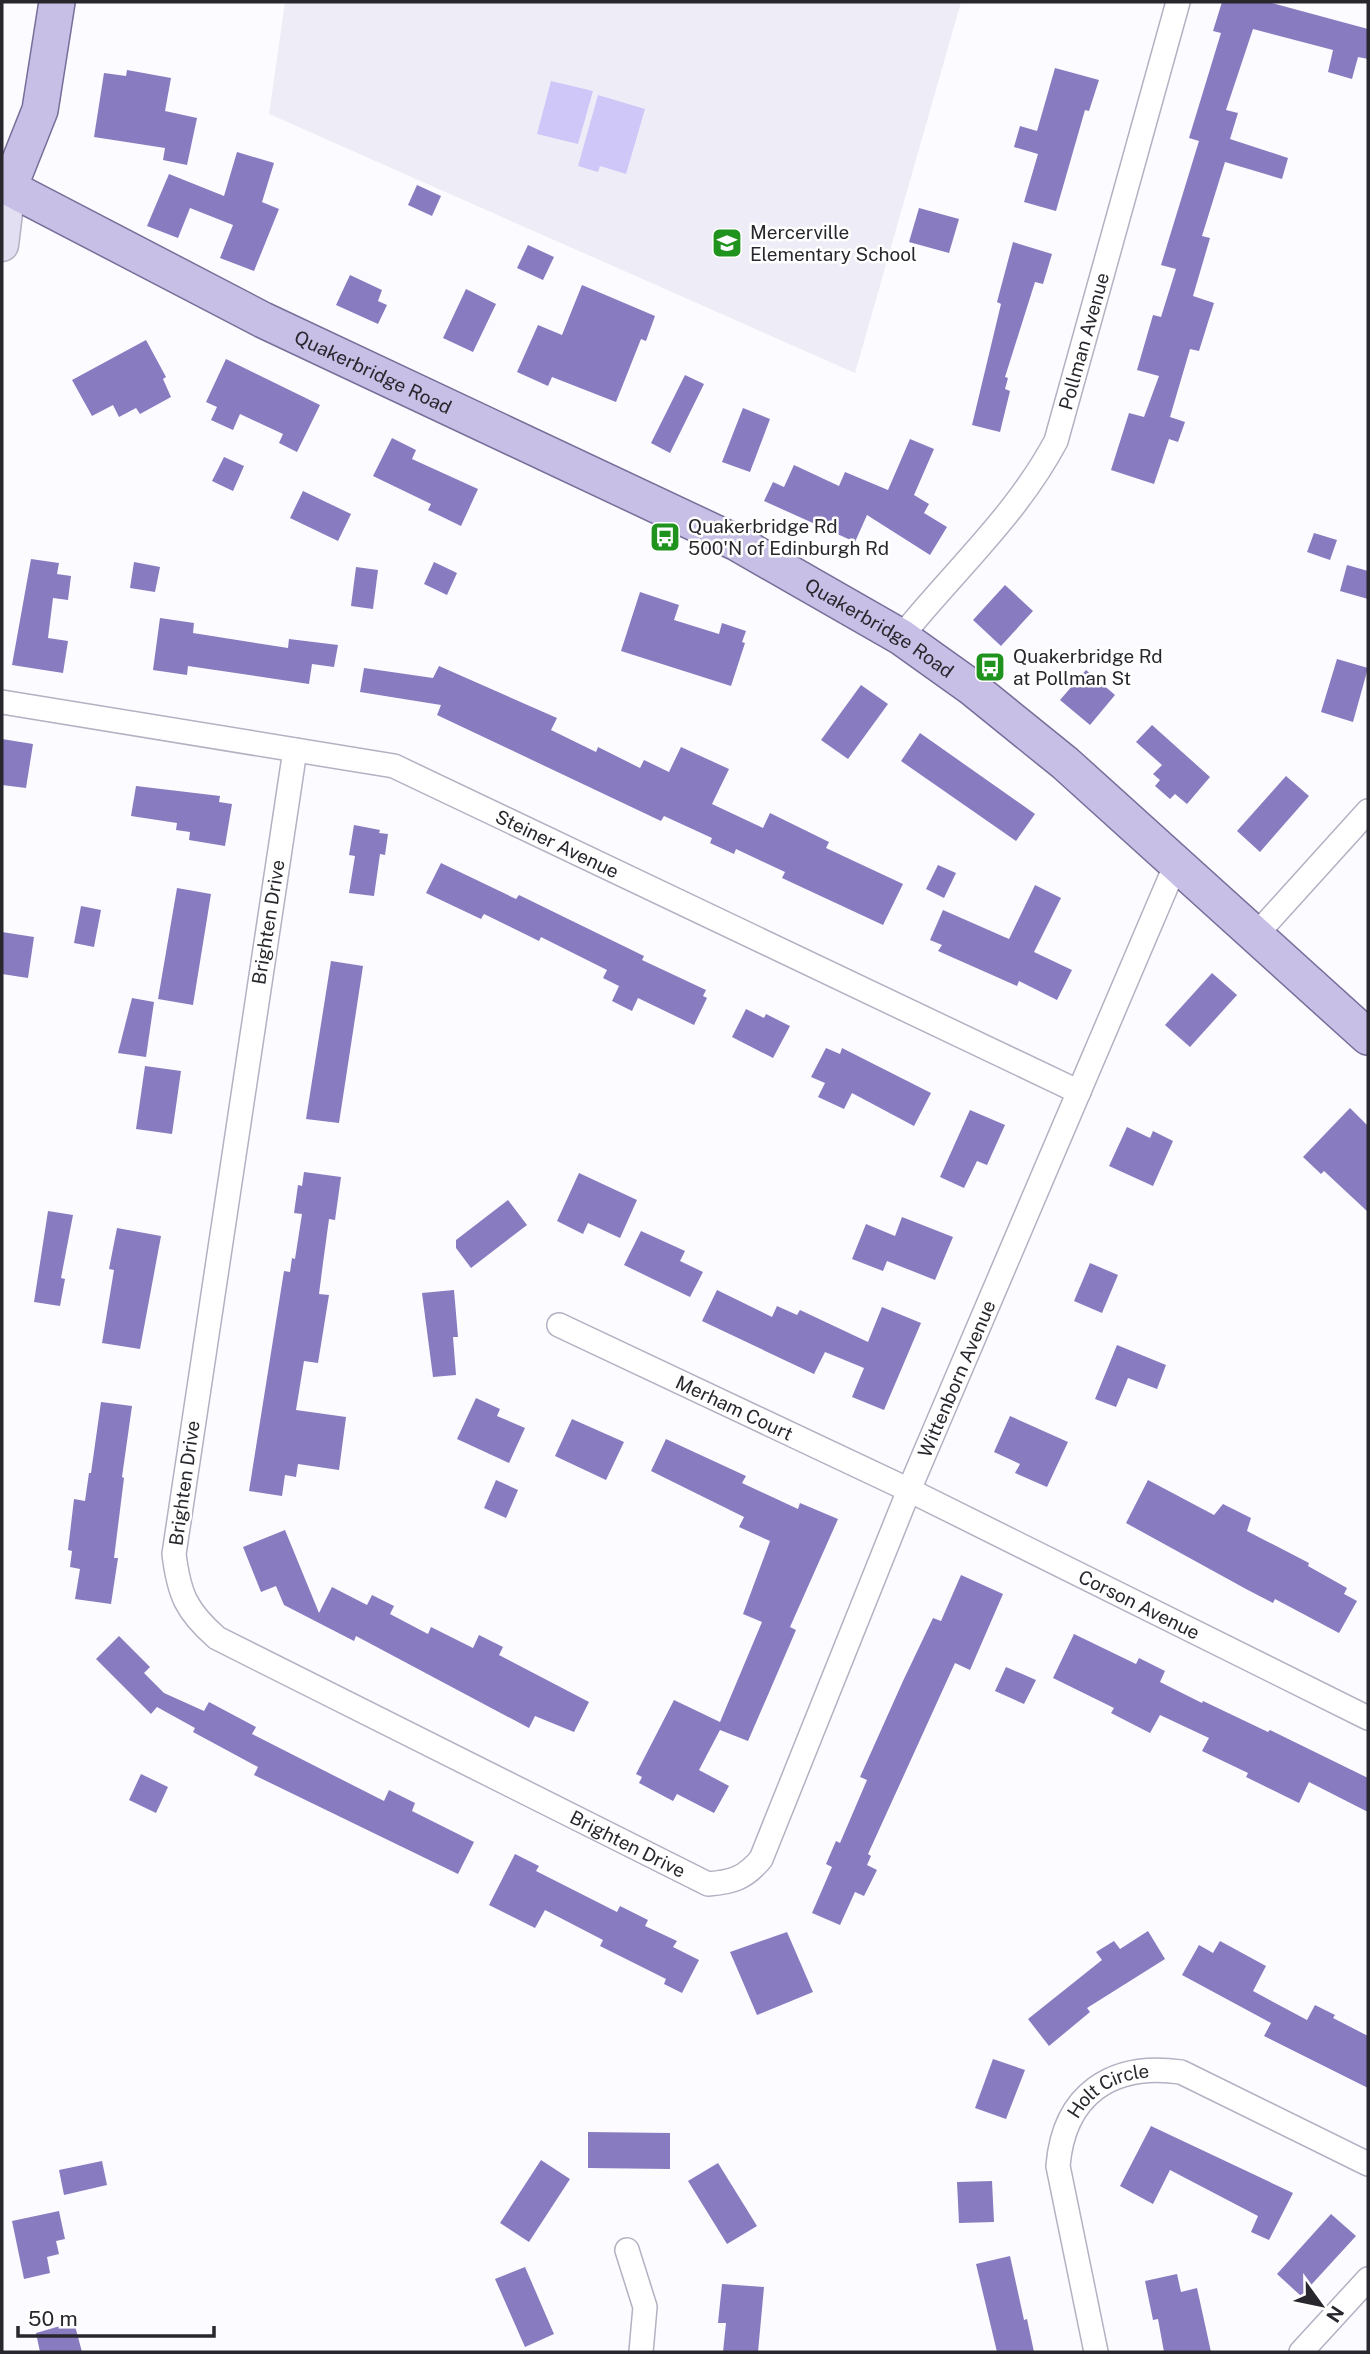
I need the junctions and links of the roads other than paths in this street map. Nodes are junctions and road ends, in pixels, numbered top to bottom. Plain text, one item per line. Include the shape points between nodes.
1 (57, 2) edge
2 (1178, 2) edge
3 (5, 186) edge
4 (2, 245) edge
5 (901, 637) junction
6 (2, 702) edge
7 (295, 750) junction
8 (1368, 811) edge
9 (1176, 864) junction
10 (1255, 936) junction
11 (1368, 1037) edge
12 (1080, 1092) junction
13 (559, 1325) dead end
14 (909, 1490) junction
15 (1368, 1718) edge
16 (730, 1882) joint
17 (1368, 2164) edge
18 (627, 2250) dead end
19 (1368, 2279) edge
20 (641, 2352) edge
21 (1096, 2352) edge
22 (1301, 2352) edge

1 - 3 main road via 40,110
2 - 5 street, Pollman Avenue via 1056,441 1037,477 1001,525
3 - 4 main road
3 - 5 main road, Quakerbridge Road via 263,320 737,543
5 - 9 main road, Quakerbridge Road via 1065,763
6 - 7 street, Steiner Avenue
7 - 12 street, Steiner Avenue via 394,766
7 - 16 street, Brighten Drive via 174,1554 178,1588 194,1618 217,1638 691,1877 708,1884
8 - 10 street
9 - 10 main road, Quakerbridge Road
9 - 12 street, Wittenborn Avenue
10 - 11 main road, Quakerbridge Road
12 - 14 street, Wittenborn Avenue
13 - 14 street, Merham Court
14 - 15 street, Corson Avenue
14 - 16 street, Wittenborn Avenue via 761,1859 748,1875
17 - 21 street, Holt Circle via 1181,2073 1153,2068 1102,2083 1069,2120 1058,2166
18 - 20 street via 645,2307
19 - 22 street

